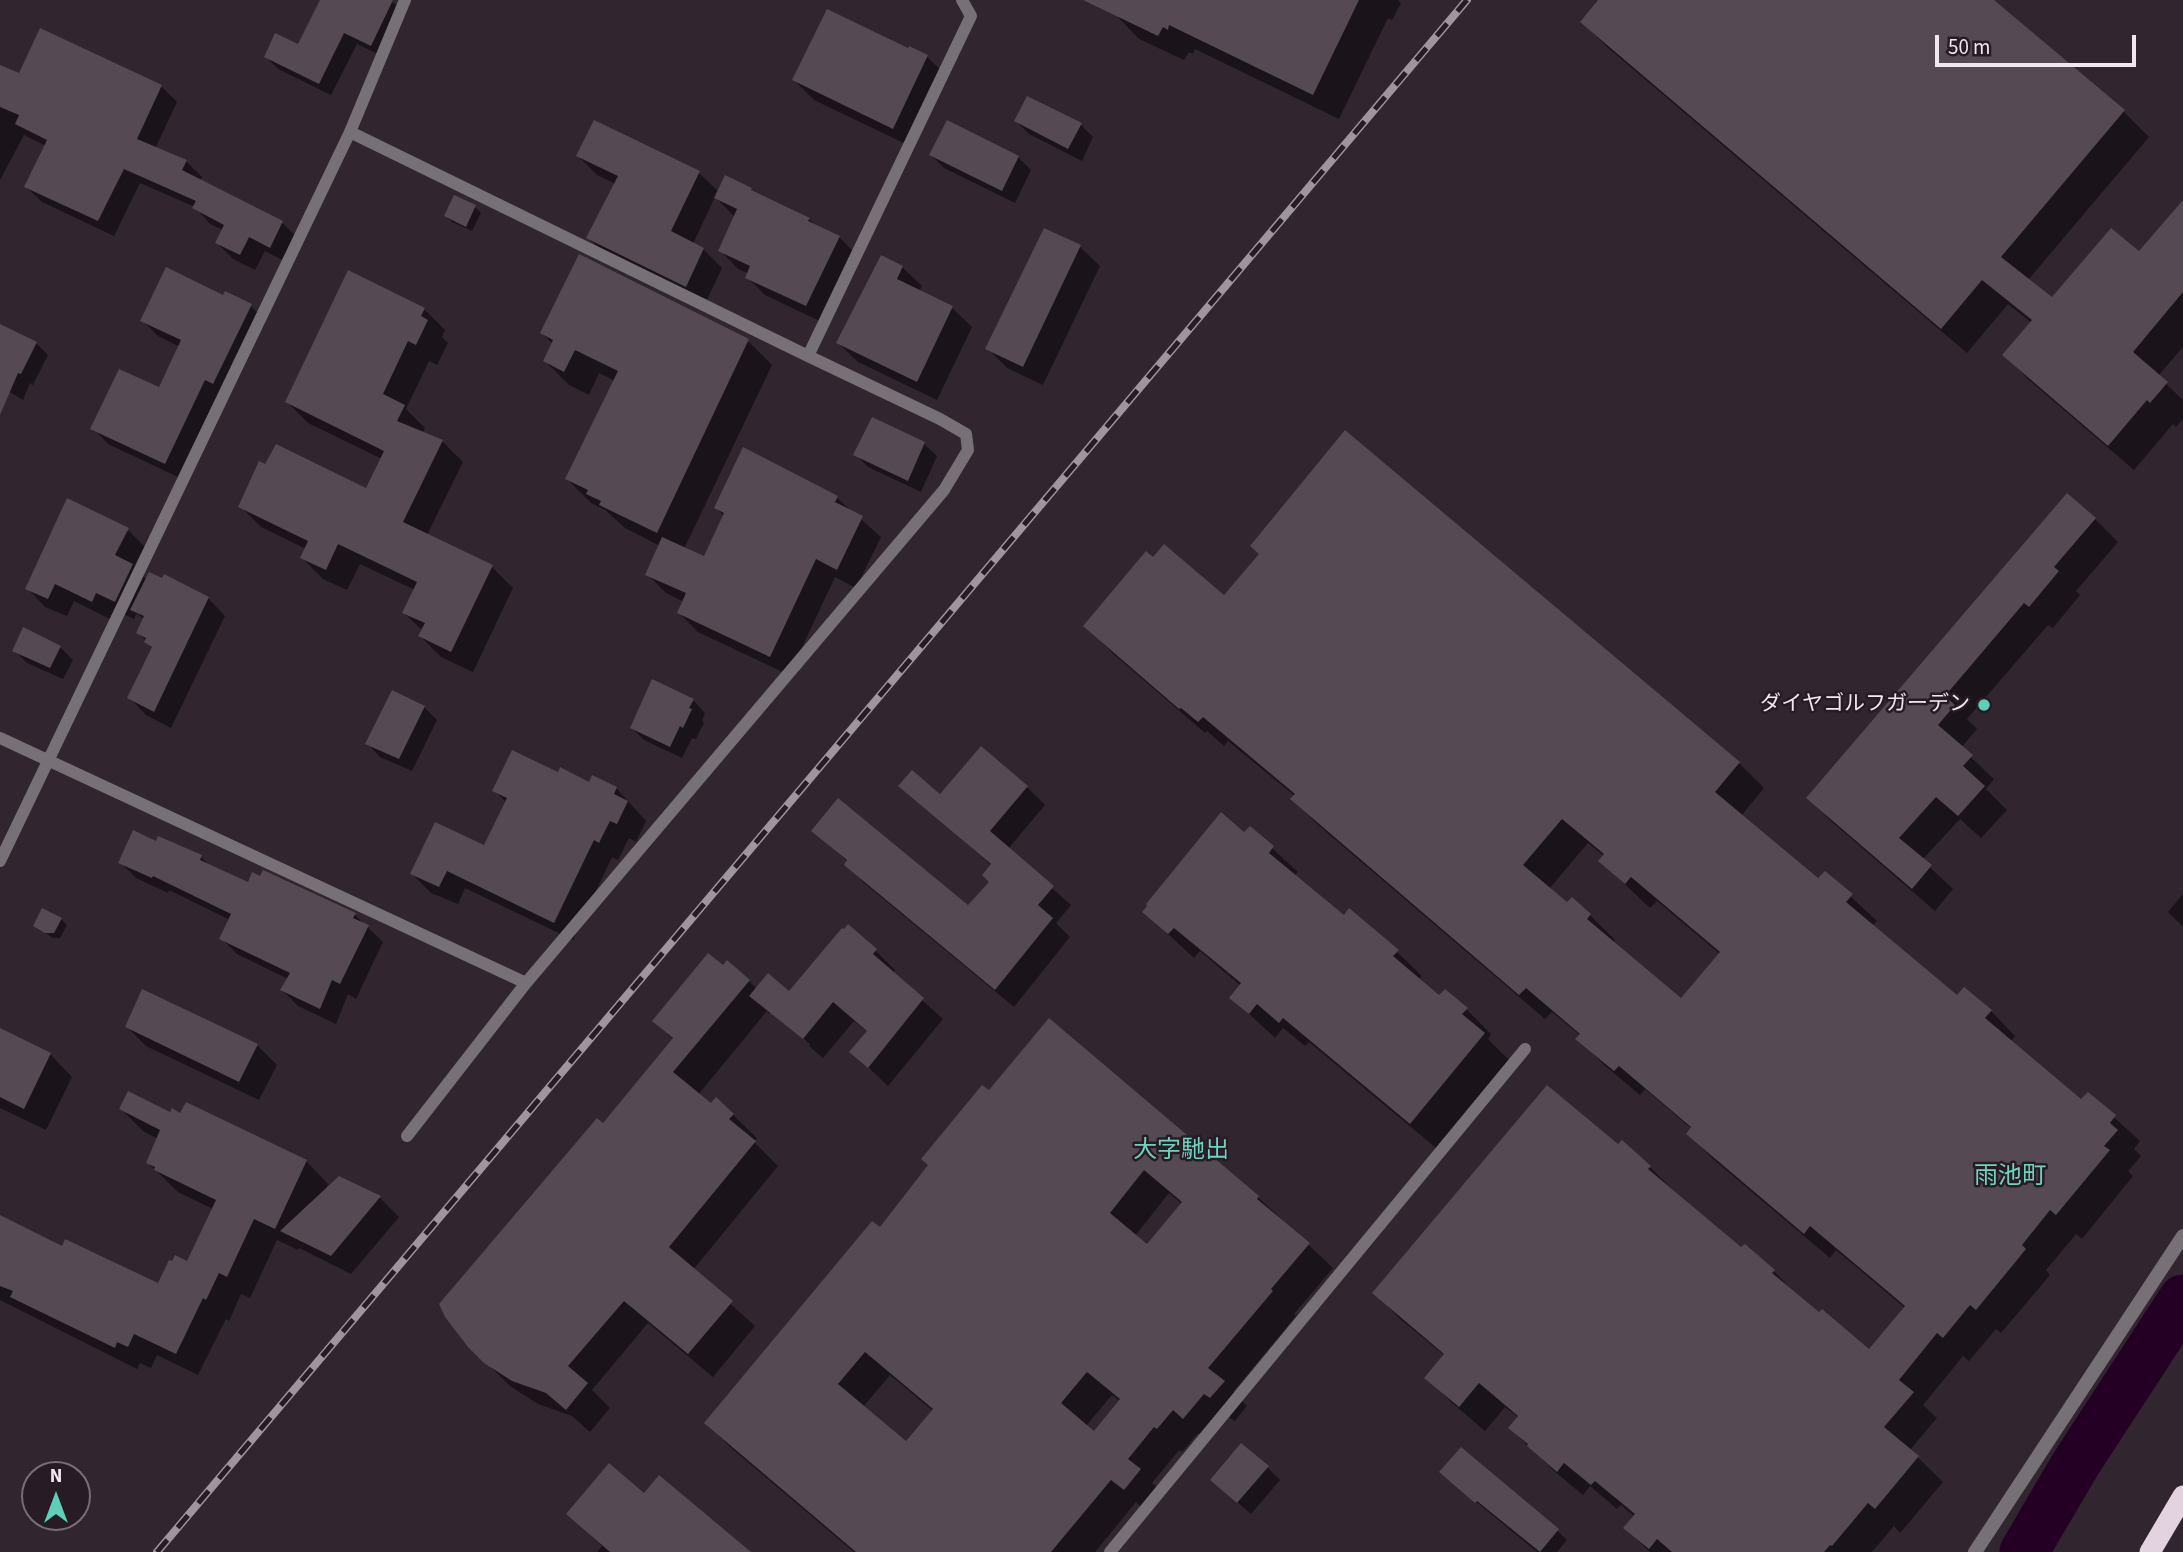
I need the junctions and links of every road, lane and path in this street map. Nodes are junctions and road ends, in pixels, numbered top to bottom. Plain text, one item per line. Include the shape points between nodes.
1 (405, 0) edge
2 (962, 0) edge
3 (350, 132) junction
4 (808, 356) junction
5 (0, 738) edge
6 (47, 760) junction
7 (0, 861) edge
8 (526, 983) junction
9 (1525, 1049) dead end
10 (407, 1136) dead end
11 (2183, 1236) edge
12 (2183, 1496) edge
13 (1110, 1552) edge
14 (1975, 1552) edge
15 (2150, 1552) edge

1 - 3 lane
2 - 4 lane via 971,16
3 - 4 lane
3 - 6 lane
4 - 8 lane via 966,434 968,450 944,490
5 - 6 lane
6 - 7 lane
6 - 8 lane
8 - 10 lane
9 - 13 lane
11 - 14 street
12 - 15 highway

